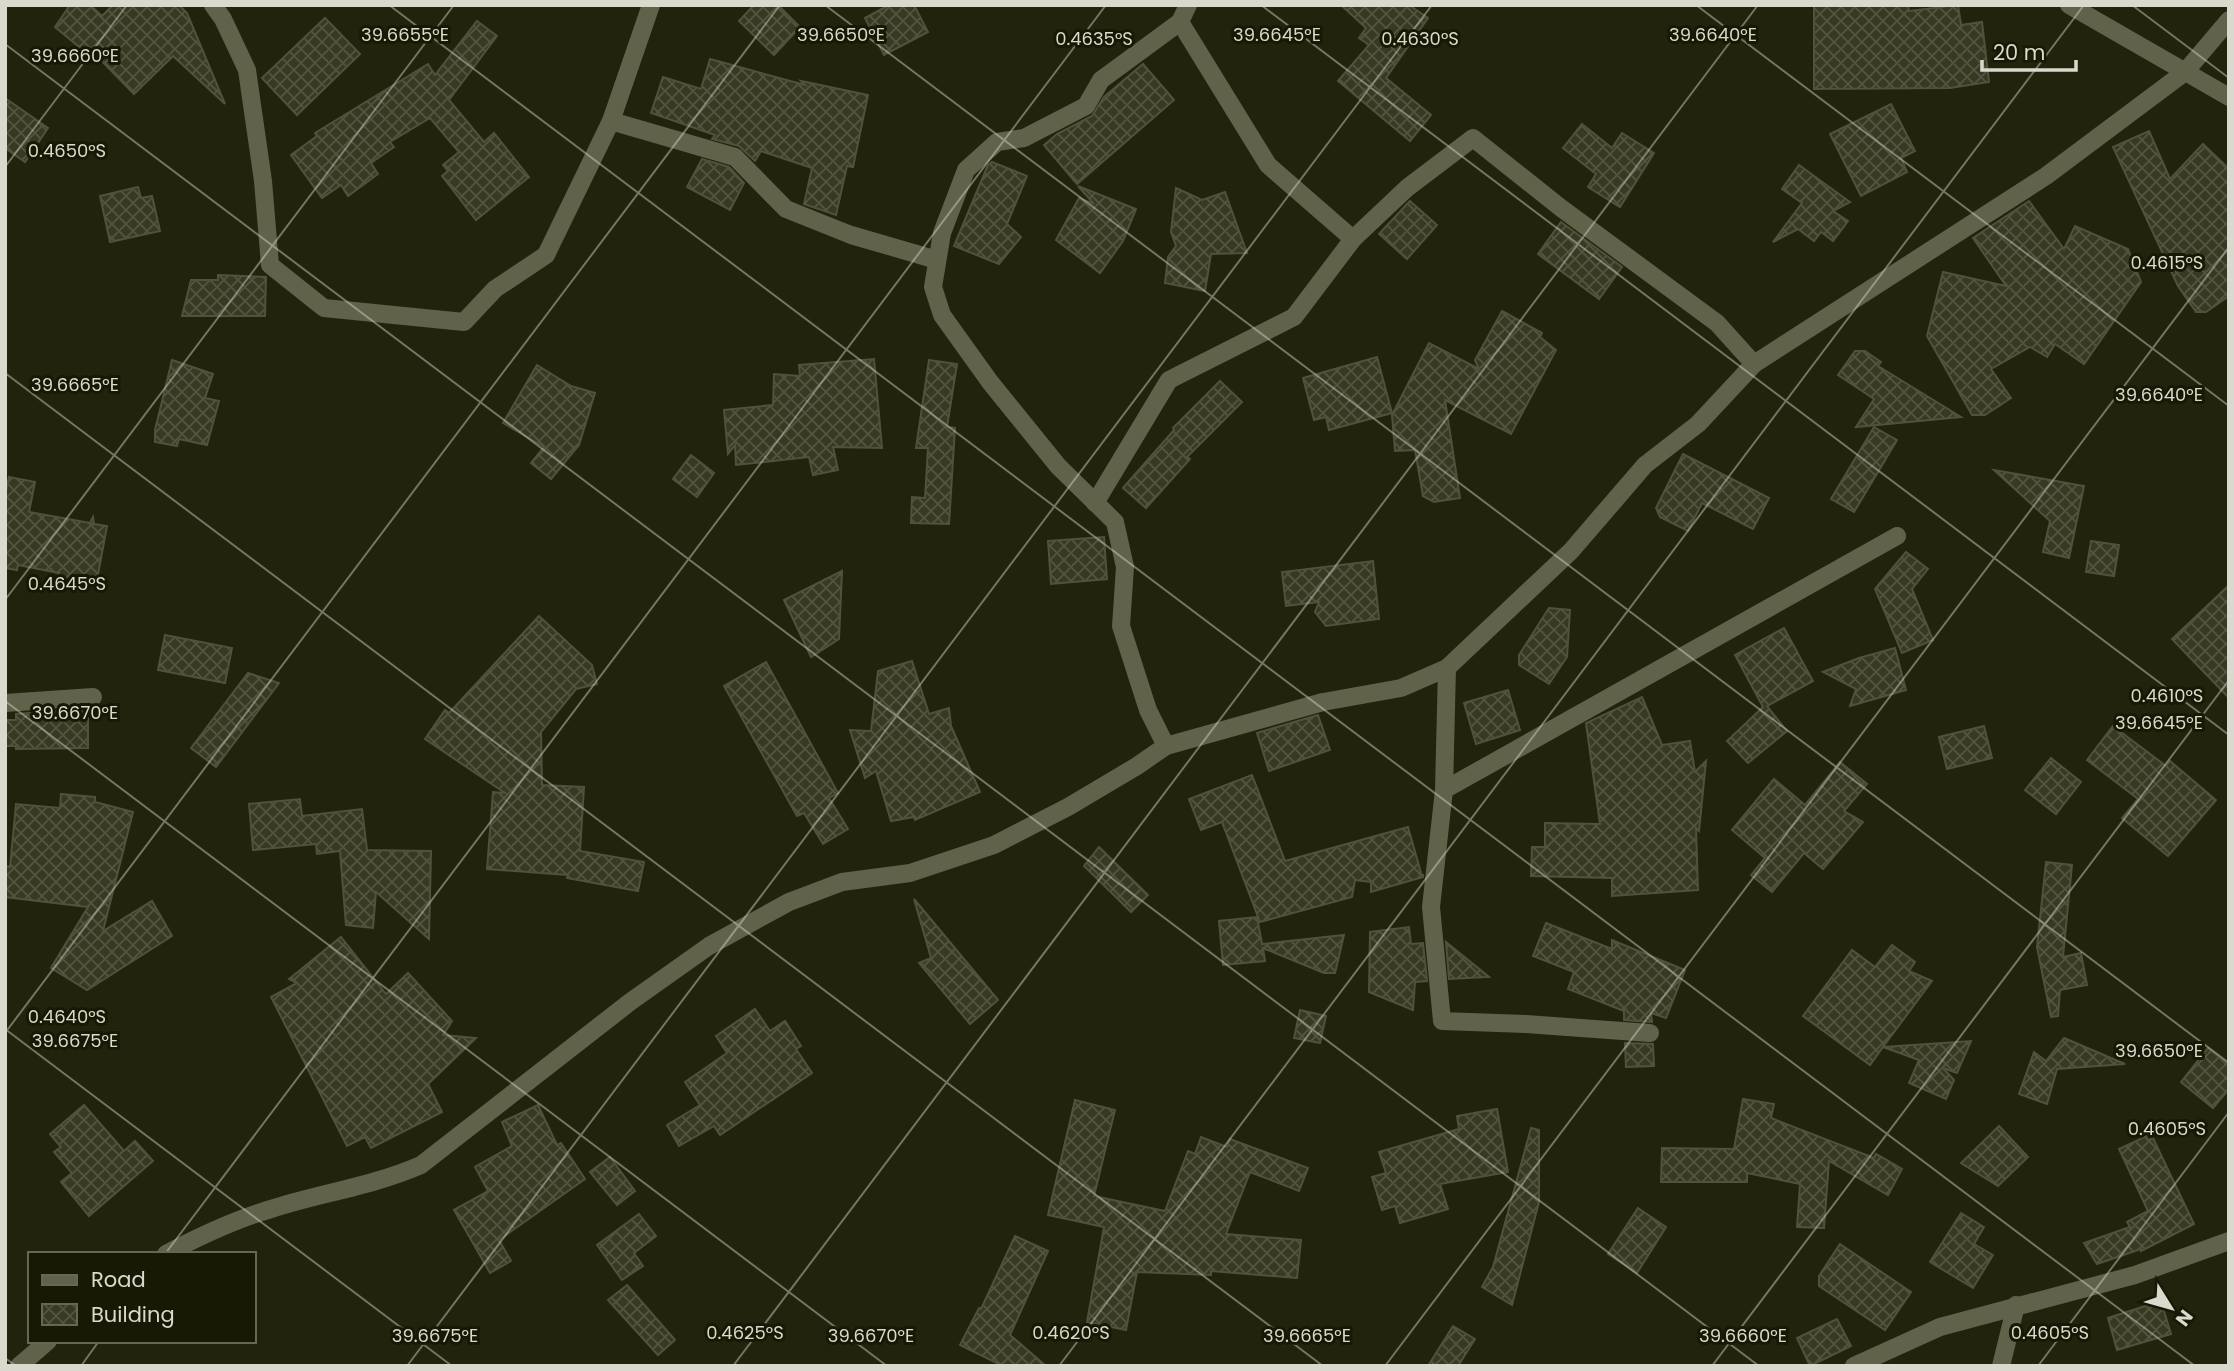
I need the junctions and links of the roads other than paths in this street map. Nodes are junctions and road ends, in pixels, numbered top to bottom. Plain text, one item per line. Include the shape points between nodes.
1 (213, 5) edge
2 (651, 5) edge
3 (1188, 5) edge
4 (2069, 5) edge
5 (2229, 20) edge
6 (1180, 22) junction
7 (2185, 72) junction
8 (2229, 97) edge
9 (611, 121) junction
10 (1353, 239) junction
11 (937, 260) junction
12 (1754, 364) junction
13 (1095, 503) junction
14 (1897, 536) dead end
15 (1447, 668) junction
16 (93, 697) dead end
17 (5, 703) edge
18 (1166, 746) junction
19 (1444, 790) junction
20 (1650, 1033) dead end
21 (2229, 1241) edge
22 (170, 1252) edge
23 (2016, 1305) junction
24 (46, 1343) edge
25 (19, 1366) edge
26 (1854, 1366) edge
27 (2001, 1366) edge

1 - 9 street via 247,70 270,265 324,308 464,322 495,289 546,255
2 - 9 street
3 - 6 street
4 - 7 street
5 - 7 street
6 - 10 street via 1268,165
6 - 11 street via 1101,80 1086,106 1024,138 997,142 966,170 942,233
7 - 8 street
7 - 12 street via 2046,176
9 - 11 street via 735,157 786,209 851,235
10 - 12 street via 1407,188 1473,138 1717,323
10 - 13 street via 1294,317 1169,380
11 - 13 street via 933,287 942,315 1058,466
12 - 15 street via 1698,424 1645,465 1570,551
13 - 18 street via 1115,522 1125,567 1121,626 1148,710
14 - 19 street
15 - 18 street via 1401,688 1323,702
15 - 19 street
16 - 17 street
18 - 22 street via 1068,807 994,845 910,873 842,882 789,902 709,946 421,1165 390,1179 216,1228
19 - 20 street via 1431,907 1442,1021
21 - 23 street via 2135,1275
23 - 26 street via 1940,1327
23 - 27 street
24 - 25 street

